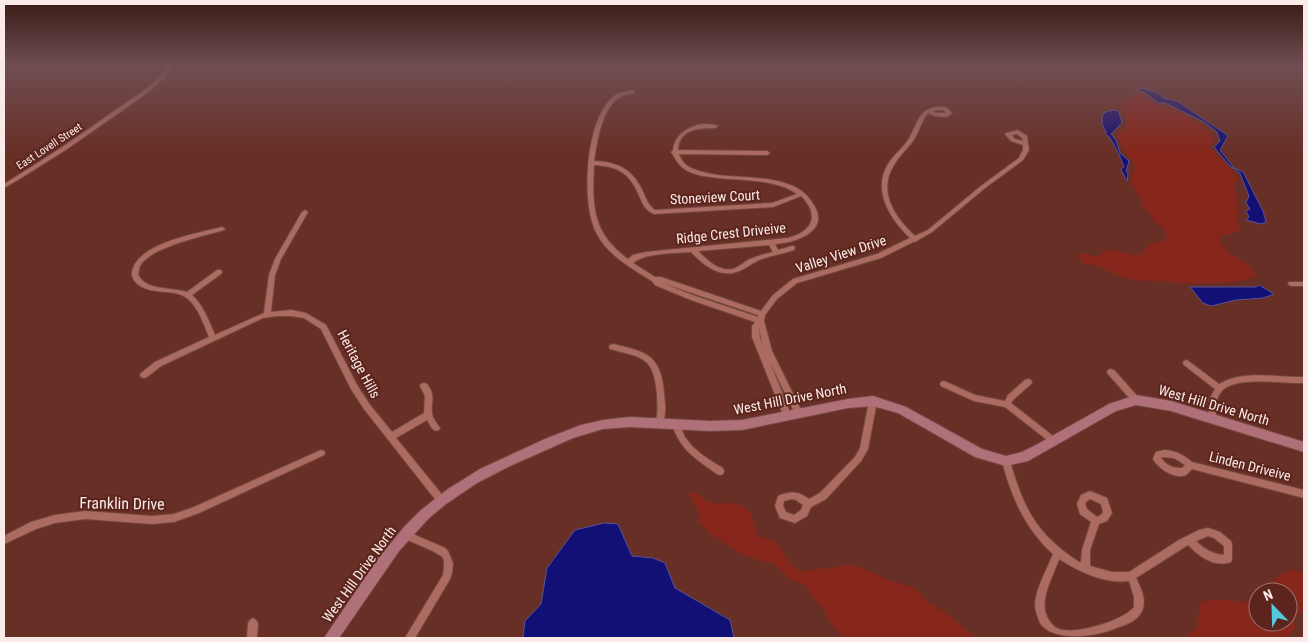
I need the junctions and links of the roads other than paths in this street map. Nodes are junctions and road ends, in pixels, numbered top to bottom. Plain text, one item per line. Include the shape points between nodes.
1 (141, 94) edge
2 (625, 94) edge
3 (927, 110) dead end
4 (715, 126) dead end
5 (1025, 144) dead end
6 (674, 152) junction
7 (767, 154) dead end
8 (592, 163) junction
9 (4, 186) edge
10 (802, 194) junction
11 (305, 212) dead end
12 (222, 230) dead end
13 (915, 240) junction
14 (771, 243) junction
15 (792, 248) dead end
16 (693, 250) junction
17 (777, 253) junction
18 (628, 263) junction
19 (219, 272) dead end
20 (1291, 284) dead end
21 (1304, 284) edge
22 (187, 295) junction
23 (267, 315) junction
24 (762, 317) junction
25 (213, 338) junction
26 (613, 347) dead end
27 (1187, 363) dead end
28 (1111, 372) dead end
29 (144, 375) dead end
30 (1304, 380) edge
31 (1028, 382) dead end
32 (944, 384) dead end
33 (424, 386) dead end
34 (1218, 387) junction
35 (1136, 400) junction
36 (873, 401) junction
37 (1007, 404) junction
38 (428, 416) junction
39 (794, 416) junction
40 (1212, 418) junction
41 (659, 422) junction
42 (676, 424) junction
43 (436, 428) dead end
44 (392, 436) junction
45 (1054, 441) junction
46 (1304, 447) edge
47 (320, 453) dead end
48 (1006, 461) junction
49 (1190, 465) dead end
50 (720, 471) dead end
51 (1304, 494) edge
52 (442, 500) junction
53 (808, 504) dead end
54 (1096, 521) dead end
55 (406, 535) junction
56 (4, 540) edge
57 (1189, 540) dead end
58 (1057, 554) junction
59 (1085, 570) junction
60 (1131, 576) junction
61 (252, 623) dead end
62 (252, 638) edge
63 (331, 638) edge
64 (410, 638) edge

1 - 9 street, East Lovell Street via 49,159
2 - 8 street via 617,96 600,123
3 - 13 street via 912,139 884,176 883,186 897,222
4 - 6 street via 688,130 678,139
5 - 13 street, Valley View Drive via 1026,150 1021,159
6 - 7 street
6 - 10 street via 682,164 695,172 782,184
8 - 10 street, Stoneview Court via 616,165 625,171 648,209 654,212 773,205
8 - 18 street via 592,216 607,245
10 - 14 street, Ridge Crest Driveive via 813,208 814,224 795,239
11 - 23 street via 272,275
12 - 22 street via 158,248 145,256 136,268 138,282 150,288
13 - 24 street, Valley View Drive via 879,256 795,281 774,297
14 - 16 street, Ridge Crest Driveive
14 - 17 street
15 - 17 street
16 - 17 street via 702,260 727,271
16 - 18 street, Ridge Crest Driveive via 641,255
18 - 24 street via 656,283
19 - 22 street
20 - 21 street
22 - 25 street via 196,305
23 - 25 street, Heritage Hills
23 - 44 street, Heritage Hills via 291,313 306,316 324,327 354,387
24 - 39 street via 768,351
25 - 29 street, Heritage Hills via 158,364
26 - 41 street via 643,354 652,363 658,373 662,416
27 - 34 street
28 - 35 street
30 - 34 street via 1246,378 1231,380
31 - 37 street
32 - 37 street via 974,398
33 - 38 street via 430,398
34 - 40 street via 1213,394
35 - 40 street, West Hill Drive North
35 - 45 street, West Hill Drive North via 1113,407
36 - 39 street, West Hill Drive North
36 - 48 street, West Hill Drive North via 889,404 979,453
36 - 53 street via 861,454 823,496
37 - 45 street
38 - 43 street
38 - 44 street
39 - 42 street, West Hill Drive North via 720,427
40 - 46 street, West Hill Drive North
41 - 42 street, West Hill Drive North
41 - 52 street, West Hill Drive North via 613,423 579,431 496,466
42 - 50 street via 682,442
44 - 52 street, Heritage Hills
45 - 48 street, West Hill Drive North via 1024,457
47 - 56 street, Franklin Drive via 174,518 152,520 85,515 34,525
48 - 58 street via 1015,491 1031,522
49 - 51 street, Linden Driveive
52 - 55 street, West Hill Drive North
54 - 59 street via 1086,550
55 - 63 street, West Hill Drive North
55 - 64 street via 442,551 449,566 447,576
57 - 60 street
58 - 59 street
58 - 60 street via 1040,603 1042,618 1049,630 1059,637 1092,633 1130,618 1137,611 1139,602
59 - 60 street via 1106,576
61 - 62 street

